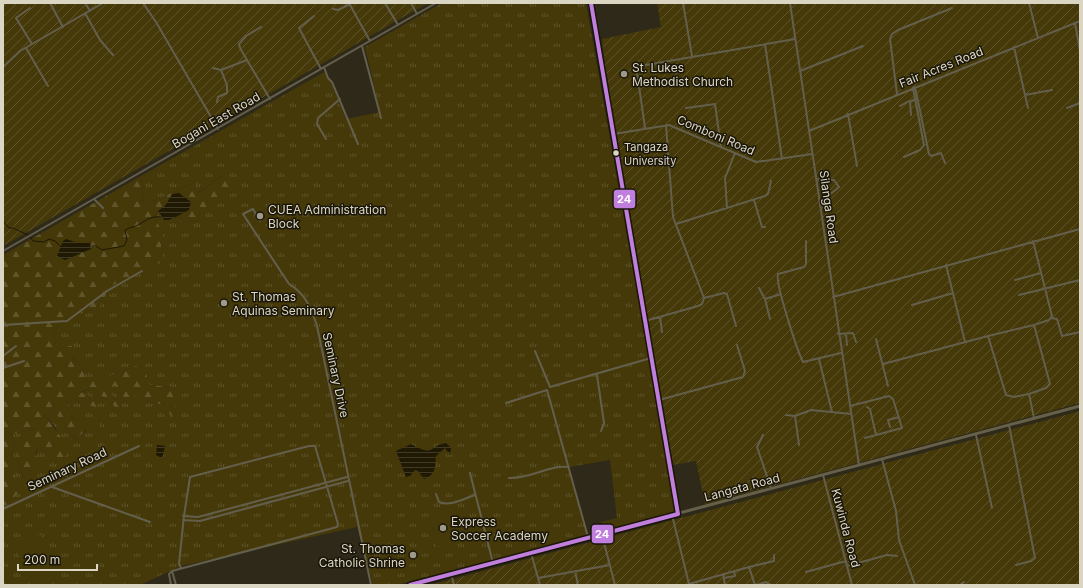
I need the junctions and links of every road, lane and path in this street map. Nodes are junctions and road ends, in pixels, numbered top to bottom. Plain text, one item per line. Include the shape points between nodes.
1 (50, 3) edge
2 (85, 3) edge
3 (104, 3) edge
4 (143, 3) edge
5 (385, 3) edge
6 (411, 3) edge
7 (436, 3) edge
8 (591, 3) edge
9 (683, 3) edge
10 (790, 3) edge
11 (1029, 3) edge
12 (350, 4) edge
13 (30, 8) dead end
14 (952, 8) dead end
15 (333, 9) dead end
16 (90, 11) junction
17 (85, 14) junction
18 (417, 14) junction
19 (314, 16) dead end
20 (1080, 20) edge
21 (1075, 23) junction
22 (398, 25) junction
23 (63, 27) junction
24 (262, 27) dead end
25 (1038, 38) junction
26 (795, 39) junction
27 (370, 41) junction
28 (32, 44) junction
29 (765, 44) junction
30 (362, 46) junction
31 (863, 46) dead end
32 (1014, 47) junction
33 (26, 48) junction
34 (1080, 51) edge
35 (113, 55) dead end
36 (692, 56) junction
37 (248, 60) junction
38 (3, 66) edge
39 (212, 68) dead end
40 (322, 68) junction
41 (221, 70) junction
42 (800, 71) junction
43 (48, 86) dead end
44 (914, 87) junction
45 (1052, 90) dead end
46 (897, 94) junction
47 (1024, 95) junction
48 (916, 98) junction
49 (270, 99) junction
50 (340, 99) junction
51 (910, 101) junction
52 (217, 102) dead end
53 (1080, 103) edge
54 (900, 106) dead end
55 (686, 108) dead end
56 (1028, 108) dead end
57 (1068, 108) dead end
58 (848, 114) junction
59 (911, 115) dead end
60 (381, 118) dead end
61 (666, 125) junction
62 (645, 128) junction
63 (218, 129) junction
64 (809, 131) junction
65 (614, 134) junction
66 (326, 139) dead end
67 (358, 144) dead end
68 (721, 147) junction
69 (735, 153) junction
70 (812, 154) junction
71 (904, 157) dead end
72 (782, 159) junction
73 (945, 163) dead end
74 (857, 166) dead end
75 (816, 179) junction
76 (771, 181) dead end
77 (95, 200) junction
78 (754, 200) junction
79 (823, 200) dead end
80 (103, 208) dead end
81 (727, 208) junction
82 (260, 221) dead end
83 (676, 224) junction
84 (765, 227) dead end
85 (1080, 229) edge
86 (806, 241) dead end
87 (1033, 241) junction
88 (3, 251) edge
89 (946, 265) junction
90 (142, 271) dead end
91 (1041, 273) junction
92 (1015, 280) dead end
93 (1080, 280) edge
94 (759, 288) dead end
95 (1045, 289) junction
96 (781, 294) junction
97 (953, 294) junction
98 (1019, 295) dead end
99 (833, 297) junction
100 (704, 298) junction
101 (765, 299) junction
102 (912, 305) dead end
103 (660, 317) junction
104 (1051, 318) junction
105 (770, 319) dead end
106 (645, 321) junction
107 (3, 325) edge
108 (1034, 325) junction
109 (736, 326) dead end
110 (662, 332) dead end
111 (1080, 332) edge
112 (838, 334) junction
113 (846, 334) junction
114 (988, 336) junction
115 (876, 338) dead end
116 (856, 342) dead end
117 (965, 342) junction
118 (737, 345) dead end
119 (847, 345) dead end
120 (16, 346) dead end
121 (535, 351) dead end
122 (841, 353) junction
123 (3, 356) edge
124 (651, 358) junction
125 (818, 359) junction
126 (24, 361) dead end
127 (883, 364) junction
128 (3, 368) edge
129 (597, 375) junction
130 (888, 386) dead end
131 (1029, 394) junction
132 (659, 400) junction
133 (506, 403) dead end
134 (850, 406) junction
135 (1080, 406) edge
136 (867, 407) dead end
137 (832, 412) junction
138 (851, 414) junction
139 (786, 415) dead end
140 (795, 416) junction
141 (899, 417) junction
142 (1034, 418) junction
143 (1009, 425) junction
144 (890, 427) dead end
145 (601, 431) dead end
146 (763, 435) dead end
147 (876, 435) junction
148 (976, 435) junction
149 (865, 438) dead end
150 (799, 445) dead end
151 (139, 446) dead end
152 (882, 459) junction
153 (859, 465) junction
154 (569, 467) junction
155 (470, 473) dead end
156 (823, 475) junction
157 (347, 477) junction
158 (509, 478) dead end
159 (348, 481) junction
160 (326, 483) junction
161 (52, 487) junction
162 (327, 487) junction
163 (771, 489) junction
164 (436, 494) dead end
165 (476, 495) junction
166 (992, 508) dead end
167 (3, 509) edge
168 (678, 514) junction
169 (672, 515) junction
170 (184, 518) junction
171 (150, 522) dead end
172 (602, 535) junction
173 (588, 538) junction
174 (532, 553) junction
175 (774, 555) dead end
176 (897, 556) dead end
177 (846, 561) junction
178 (493, 563) junction
179 (610, 565) junction
180 (1016, 565) dead end
181 (847, 566) junction
182 (749, 567) junction
183 (181, 568) junction
184 (172, 571) junction
185 (575, 571) junction
186 (734, 571) junction
187 (806, 572) dead end
188 (451, 574) junction
189 (723, 574) junction
190 (538, 578) junction
191 (724, 578) dead end
192 (964, 582) dead end
193 (690, 584) edge
194 (171, 585) edge
195 (176, 585) edge
196 (371, 585) edge
197 (410, 585) edge
198 (454, 585) edge
199 (540, 585) edge
200 (578, 585) edge
201 (615, 585) edge
202 (725, 585) edge
203 (756, 585) edge
204 (771, 585) edge
205 (852, 585) edge
206 (915, 585) edge
207 (960, 585) edge

1 - 23 street
2 - 16 street
3 - 16 street
4 - 63 street
5 - 22 street
6 - 18 street
7 - 18 street, Bogani East Road
8 - 65 street
9 - 36 street
10 - 26 street, Silanga Road
11 - 25 street
12 - 15 street via 338,10
12 - 27 street
13 - 28 street via 16,18
14 - 46 street via 892,34 890,38
16 - 17 street
17 - 23 street
17 - 35 street via 100,40
18 - 22 street, Bogani East Road
19 - 40 street via 299,28
20 - 21 street, Fair Acres Road
21 - 25 street, Fair Acres Road
21 - 34 street
22 - 27 street, Bogani East Road
23 - 28 street
24 - 37 street via 246,36 239,44
25 - 32 street, Fair Acres Road
26 - 29 street
26 - 42 street, Silanga Road
27 - 30 street, Bogani East Road
28 - 33 street
29 - 36 street
29 - 72 street
30 - 40 street, Bogani East Road
30 - 60 street
31 - 42 street
32 - 44 street, Fair Acres Road
32 - 47 street
33 - 38 street
33 - 43 street
36 - 62 street via 643,64 638,68
37 - 41 street
37 - 49 street
39 - 41 street
40 - 49 street, Bogani East Road
40 - 50 street
41 - 52 street via 228,88 227,93 218,96
42 - 64 street, Silanga Road
44 - 46 street, Fair Acres Road
44 - 48 street
44 - 73 street via 929,154 931,156 941,153
45 - 47 street
46 - 58 street, Fair Acres Road
47 - 56 street
48 - 51 street
48 - 71 street via 924,145 920,150
49 - 63 street, Bogani East Road
50 - 66 street via 318,118 317,124
50 - 67 street
51 - 54 street
51 - 59 street
53 - 57 street
55 - 68 street via 715,104
58 - 64 street, Fair Acres Road
58 - 74 street
61 - 62 street, Comboni Road
61 - 68 street, Comboni Road
61 - 83 street via 673,217
62 - 65 street, Comboni Road
63 - 77 street, Bogani East Road
64 - 70 street, Silanga Road
65 - 106 street
68 - 69 street, Comboni Road
69 - 72 street, Comboni Road via 756,162
69 - 81 street via 725,178
70 - 72 street, Comboni Road
70 - 75 street, Silanga Road
75 - 79 street via 834,180 839,187
75 - 99 street, Silanga Road
76 - 78 street via 767,195
77 - 80 street
77 - 88 street, Bogani East Road
78 - 81 street
78 - 84 street via 762,227
81 - 83 street
82 - 157 street, Seminary Drive via 252,209 243,214 289,284 298,289 310,306
83 - 100 street
85 - 87 street
86 - 96 street via 804,267 778,274 777,281
87 - 89 street
87 - 91 street
89 - 97 street
89 - 99 street
90 - 107 street via 107,291 67,321
91 - 92 street
91 - 95 street
93 - 95 street
94 - 101 street
95 - 98 street
95 - 104 street
96 - 101 street
96 - 125 street via 802,360 805,362
97 - 102 street
97 - 117 street
99 - 112 street, Silanga Road
100 - 103 street via 698,306
100 - 109 street via 727,294
101 - 105 street
103 - 106 street
103 - 110 street
104 - 108 street
104 - 111 street via 1057,320 1062,336
106 - 124 street
108 - 114 street
108 - 131 street via 1050,384
112 - 113 street
112 - 122 street, Silanga Road
113 - 116 street via 854,333
113 - 119 street
114 - 117 street
114 - 131 street via 1006,395 1014,397
115 - 127 street
117 - 127 street
118 - 132 street via 745,371 744,377
120 - 123 street
121 - 129 street via 550,387
122 - 125 street
122 - 134 street, Silanga Road
124 - 129 street
124 - 132 street
125 - 137 street
126 - 128 street
127 - 130 street
129 - 145 street via 604,423
131 - 142 street
132 - 168 street
133 - 154 street via 547,390
134 - 138 street, Silanga Road
134 - 141 street via 890,396
135 - 142 main road, Langata Road
136 - 147 street via 870,409
137 - 138 street
137 - 140 street via 811,410
138 - 153 street, Silanga Road
139 - 140 street
140 - 150 street
141 - 144 street via 889,420
141 - 147 street via 902,426 900,429
142 - 143 main road, Langata Road
143 - 148 main road, Langata Road
143 - 180 street via 1035,558
146 - 163 street via 757,447
147 - 149 street
148 - 152 main road, Langata Road
148 - 166 street
151 - 161 street, Seminary Road
152 - 153 main road, Langata Road
152 - 206 street via 896,511 899,540
153 - 156 main road, Langata Road
154 - 158 street via 523,478
154 - 173 street
155 - 165 street
156 - 163 main road, Langata Road
156 - 177 street, Kuwinda Road
157 - 159 street, Seminary Drive
157 - 160 street
159 - 162 street
159 - 196 street, Seminary Drive
160 - 162 street
160 - 170 street via 198,517
160 - 170 street via 316,447 312,445 190,478
161 - 167 street, Seminary Road
161 - 171 street
162 - 170 street via 200,521
162 - 183 street via 338,524 336,528 194,567
163 - 168 main road, Langata Road
164 - 165 street via 439,502 443,504
165 - 178 street
168 - 169 main road, Langata Road
169 - 172 main road, Langata Road
169 - 193 street
170 - 183 street
172 - 173 main road, Langata Road
172 - 179 street
173 - 174 main road, Langata Road
174 - 178 main road, Langata Road
174 - 190 street
175 - 182 street via 774,561
176 - 181 street via 889,555
177 - 181 street, Kuwinda Road
177 - 187 street
178 - 188 main road, Langata Road
179 - 185 street
179 - 201 street
181 - 205 street, Kuwinda Road
182 - 186 street
182 - 203 street
183 - 184 street
184 - 194 street via 169,573
184 - 195 street
185 - 190 street
185 - 200 street
186 - 189 street
186 - 191 street via 735,576
188 - 197 main road, Langata Road
188 - 198 street
189 - 193 street
189 - 202 street
190 - 199 street
192 - 207 street
203 - 204 street via 766,582

